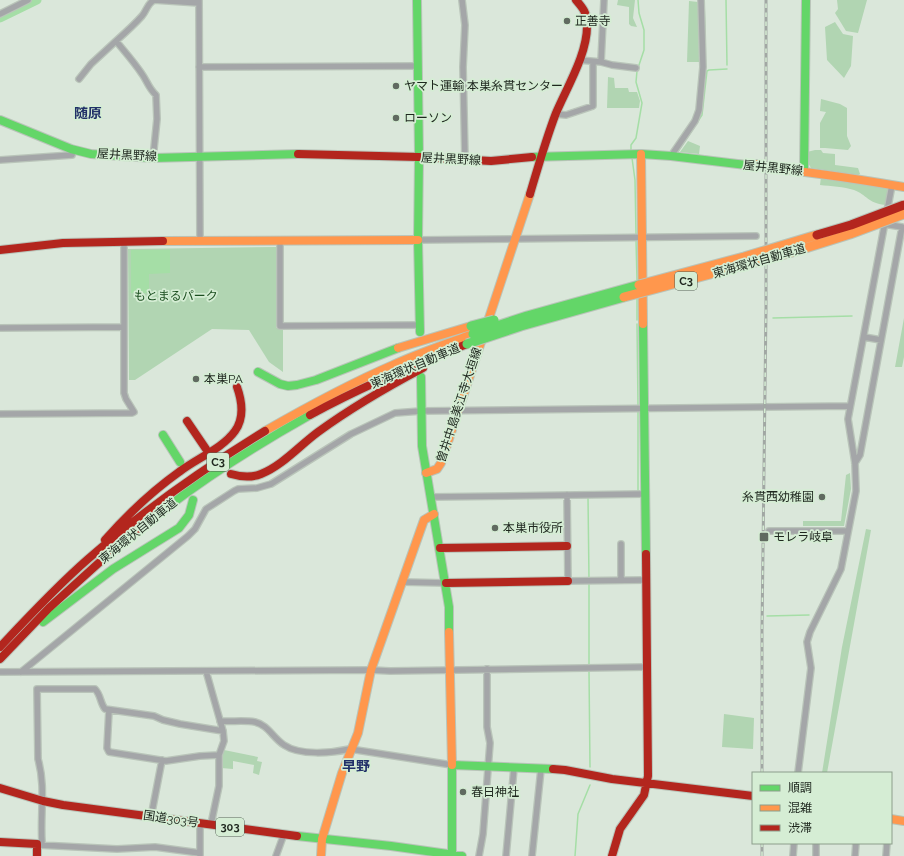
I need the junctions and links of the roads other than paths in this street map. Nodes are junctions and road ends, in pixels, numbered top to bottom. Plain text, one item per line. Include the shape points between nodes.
1 (28, 0) edge
2 (154, 0) edge
3 (417, 0) edge
4 (462, 0) edge
5 (576, 0) edge
6 (604, 0) edge
7 (701, 0) edge
8 (806, 0) edge
9 (198, 1) edge
10 (0, 14) edge
11 (116, 41) junction
12 (579, 60) junction
13 (593, 62) junction
14 (601, 62) junction
15 (417, 66) junction
16 (199, 67) junction
17 (636, 68) dead end
18 (80, 79) dead end
19 (556, 114) junction
20 (0, 120) edge
21 (73, 149) junction
22 (641, 154) junction
23 (200, 156) junction
24 (542, 156) junction
25 (671, 156) junction
26 (419, 157) junction
27 (153, 158) junction
28 (0, 160) edge
29 (465, 160) junction
30 (804, 171) junction
31 (892, 184) junction
32 (904, 187) edge
33 (904, 205) edge
34 (904, 214) edge
35 (884, 224) junction
36 (756, 236) dead end
37 (642, 237) junction
38 (200, 240) junction
39 (418, 240) junction
40 (516, 240) junction
41 (124, 241) junction
42 (280, 241) junction
43 (0, 250) edge
44 (124, 327) junction
45 (0, 328) edge
46 (420, 329) joint
47 (472, 330) junction
48 (864, 336) junction
49 (881, 340) junction
50 (467, 344) junction
51 (258, 372) dead end
52 (421, 377) dead end
53 (237, 387) dead end
54 (850, 406) junction
55 (644, 409) junction
56 (421, 411) junction
57 (458, 411) junction
58 (0, 414) edge
59 (187, 421) dead end
60 (163, 435) dead end
61 (206, 449) dead end
62 (180, 462) dead end
63 (855, 463) junction
64 (426, 473) junction
65 (231, 474) dead end
66 (644, 494) junction
67 (567, 495) junction
68 (430, 497) junction
69 (194, 500) dead end
70 (434, 514) junction
71 (769, 531) dead end
72 (848, 531) junction
73 (620, 544) dead end
74 (567, 546) junction
75 (440, 548) junction
76 (88, 559) junction
77 (621, 580) junction
78 (646, 580) junction
79 (568, 581) junction
80 (402, 582) junction
81 (446, 583) junction
82 (5, 648) edge
83 (0, 659) edge
84 (647, 667) junction
85 (451, 669) junction
86 (487, 669) junction
87 (371, 670) junction
88 (206, 671) junction
89 (0, 672) edge
90 (21, 672) junction
91 (109, 710) junction
92 (220, 721) junction
93 (223, 731) junction
94 (350, 749) junction
95 (219, 755) junction
96 (162, 760) junction
97 (452, 764) junction
98 (488, 766) junction
99 (514, 768) junction
100 (541, 769) junction
101 (798, 772) edge
102 (647, 784) junction
103 (0, 788) edge
104 (752, 796) edge
105 (43, 801) junction
106 (151, 817) junction
107 (892, 819) edge
108 (904, 821) edge
109 (200, 823) junction
110 (211, 824) junction
111 (284, 834) junction
112 (322, 839) junction
113 (0, 842) edge
114 (794, 844) edge
115 (816, 844) edge
116 (856, 844) edge
117 (887, 844) edge
118 (200, 854) edge
119 (36, 856) edge
120 (276, 856) edge
121 (321, 856) edge
122 (452, 856) edge
123 (462, 856) edge
124 (479, 856) edge
125 (506, 856) edge
126 (532, 856) edge
127 (612, 856) edge
128 (793, 856) edge
129 (816, 856) edge
130 (855, 856) edge
131 (886, 856) edge

1 - 10 street
2 - 9 street
2 - 11 street via 149,3 135,24
3 - 15 main road
4 - 29 street via 465,25
5 - 12 main road, 曽井中島美江寺大垣線 via 585,11 588,26
6 - 14 street
7 - 25 street via 703,67 699,110 695,121
8 - 30 main road
9 - 16 street
11 - 18 street via 90,64
11 - 27 street via 156,95 157,118
12 - 13 street
12 - 19 main road, 曽井中島美江寺大垣線
13 - 14 street
13 - 19 street via 593,106 566,114
14 - 17 street
15 - 16 street
15 - 26 main road
16 - 23 street
19 - 24 main road, 曽井中島美江寺大垣線
20 - 21 main road, 屋井黒野線
21 - 27 main road, 屋井黒野線 via 91,154
21 - 28 street via 72,155
22 - 24 main road, 屋井黒野線
22 - 25 main road, 屋井黒野線
22 - 37 main road
23 - 26 main road, 屋井黒野線 via 308,154
23 - 27 main road, 屋井黒野線
23 - 38 street
24 - 29 main road, 屋井黒野線 via 498,161
24 - 40 main road, 曽井中島美江寺大垣線
25 - 30 main road, 屋井黒野線
26 - 29 main road, 屋井黒野線
26 - 39 main road
30 - 31 main road, 屋井黒野線
31 - 32 main road, 屋井黒野線
31 - 35 street
33 - 47 main road, 東海環状自動車道 / C3, bridge via 796,242
34 - 50 main road, 東海環状自動車道 / C3, bridge via 802,249 574,311
35 - 48 street
35 - 49 street via 902,227
36 - 37 street
37 - 40 street
37 - 55 main road
38 - 41 main road
38 - 42 main road
39 - 40 street
39 - 42 main road
39 - 46 main road
40 - 57 main road, 曽井中島美江寺大垣線
41 - 43 main road
41 - 44 street
42 - 46 street via 280,326
44 - 45 street
44 - 58 street via 124,393 134,412
47 - 51 main road via 390,351 306,384 279,384
47 - 76 main road, 東海環状自動車道 / C3 via 334,393 244,444 174,492
48 - 49 street
48 - 54 street
49 - 63 street via 860,455
50 - 65 main road via 365,400 263,474 251,477
50 - 82 main road, 東海環状自動車道 / C3 via 361,389 283,431 210,476 128,538
52 - 56 main road
53 - 76 main road via 243,409 235,430 221,444 178,471 142,501
54 - 55 street
54 - 63 street via 848,419
55 - 57 street
55 - 66 main road
56 - 57 street
56 - 64 main road
56 - 90 street via 395,413 351,434 271,484 238,489 206,509 188,536
57 - 64 main road, 曽井中島美江寺大垣線 via 437,469
59 - 61 main road
60 - 62 main road
63 - 72 street via 856,491
64 - 68 main road, 曽井中島美江寺大垣線
66 - 67 street
66 - 78 main road
67 - 68 street
67 - 74 street
68 - 70 main road, 曽井中島美江寺大垣線
69 - 82 main road via 185,522 179,528 97,580
70 - 75 main road, 曽井中島美江寺大垣線
70 - 80 main road via 424,520
71 - 72 street
72 - 101 street via 841,569 807,642 811,668
73 - 77 street
74 - 75 main road
74 - 79 street
75 - 81 main road, 曽井中島美江寺大垣線
76 - 82 main road, 東海環状自動車道 / C3 via 25,620
77 - 78 street
77 - 79 street
78 - 84 main road
79 - 81 main road
80 - 81 street
80 - 87 main road
81 - 85 main road, 曽井中島美江寺大垣線 via 450,614
82 - 83 main road, 東海環状自動車道 / C3
84 - 86 street
84 - 102 main road
85 - 86 street
85 - 87 street
85 - 97 main road, 曽井中島美江寺大垣線
86 - 98 street via 487,727 490,743
87 - 88 street
87 - 94 main road via 358,733
88 - 90 street
88 - 92 street
89 - 90 street
91 - 93 street via 154,716 174,723
91 - 96 street via 109,752
91 - 105 street via 102,705 99,693 95,689 37,689 38,759
92 - 93 street
92 - 94 street via 255,722 266,728 284,745 297,751 336,752
93 - 95 street via 224,741
94 - 97 street
94 - 112 main road
95 - 96 street
95 - 110 street via 219,786
96 - 106 street
97 - 98 main road
97 - 122 main road, 曽井中島美江寺大垣線
98 - 99 main road
98 - 124 street
99 - 100 main road
99 - 125 street
100 - 102 main road via 580,772
100 - 126 street
102 - 104 main road
102 - 127 main road via 642,798 620,829
103 - 105 main road, 国道303号 / 303
105 - 106 main road, 国道303号 / 303
105 - 118 street via 42,842 39,845 117,849 154,847
106 - 109 main road, 国道303号 / 303
107 - 108 main road
109 - 110 main road, 国道303号 / 303
109 - 118 street
110 - 111 main road, 国道303号 / 303
111 - 112 main road, 国道303号 / 303
111 - 120 street
112 - 121 main road
112 - 122 main road, 国道303号 / 303 via 391,846
113 - 119 main road via 37,844
114 - 128 street
115 - 129 street
116 - 130 street
117 - 131 street
122 - 123 main road, 国道303号 / 303

